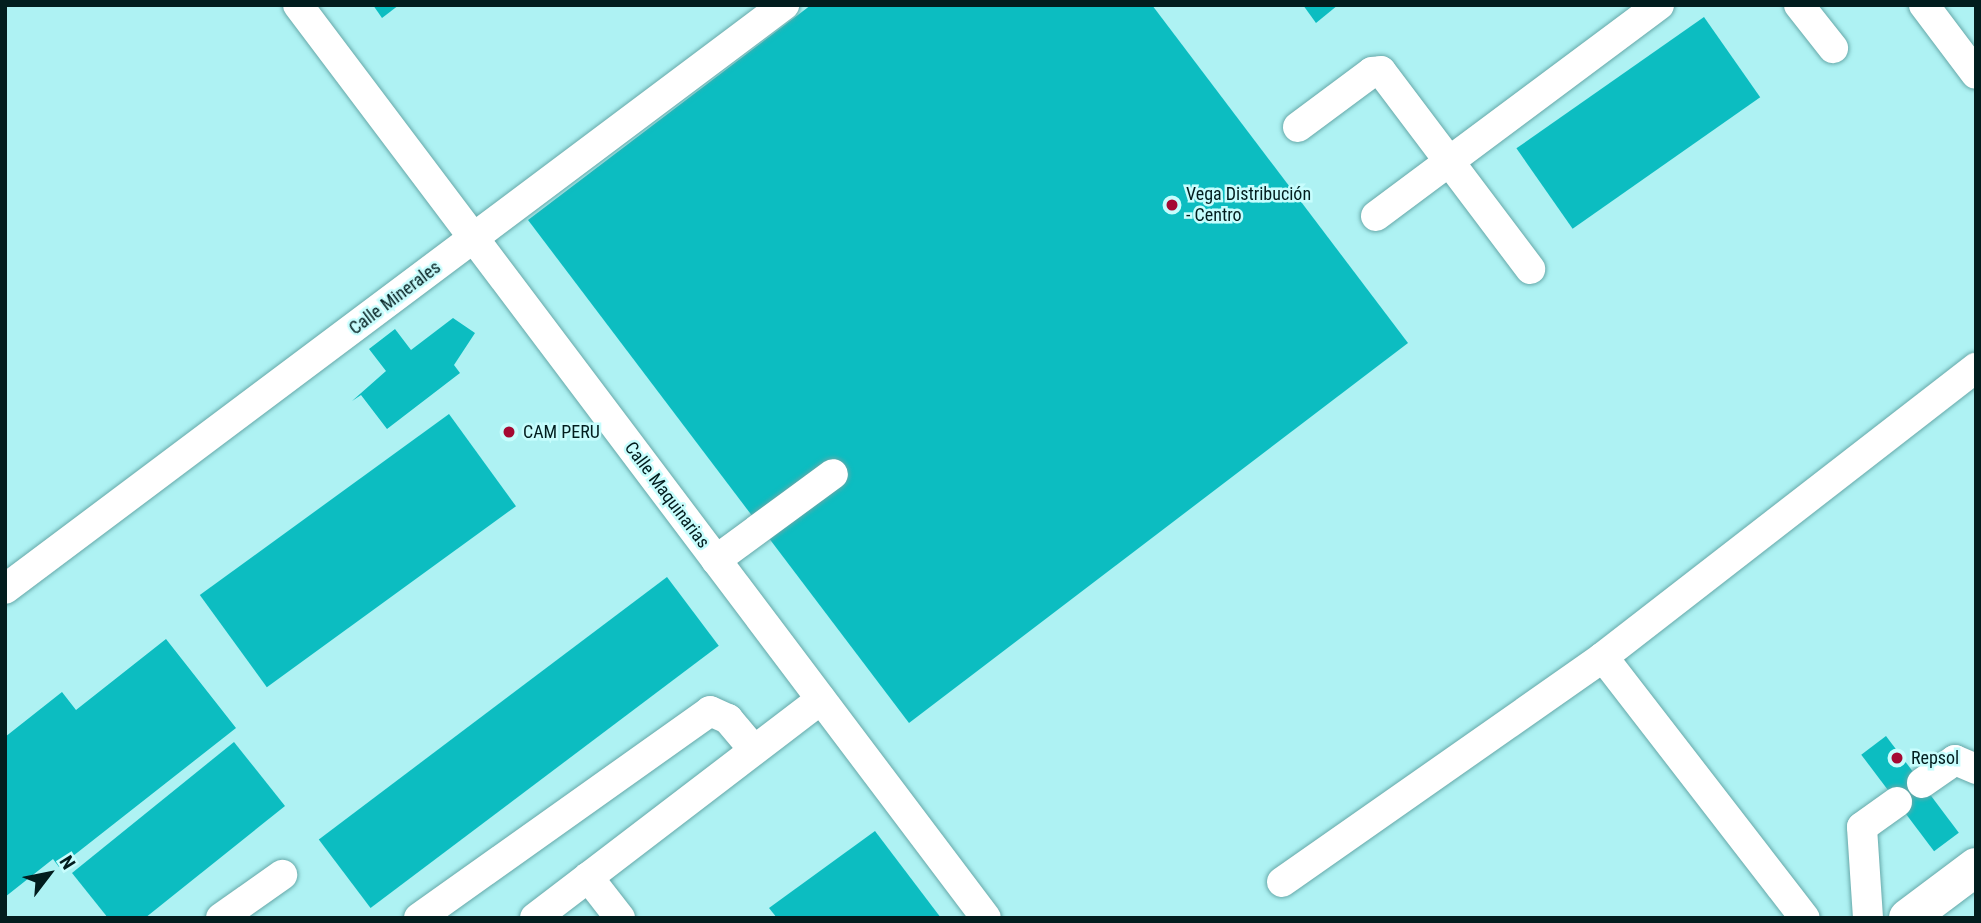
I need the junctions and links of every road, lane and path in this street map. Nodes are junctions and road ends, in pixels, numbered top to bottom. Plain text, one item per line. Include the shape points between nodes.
1 (298, 5) edge
2 (784, 5) edge
3 (1659, 5) edge
4 (1799, 5) edge
5 (1924, 5) edge
6 (1833, 48) dead end
7 (1976, 74) edge
8 (1298, 127) dead end
9 (1448, 162) junction
10 (1376, 216) dead end
11 (475, 239) junction
12 (1530, 269) dead end
13 (1976, 368) edge
14 (833, 474) dead end
15 (716, 560) junction
16 (5, 589) edge
17 (1603, 657) junction
18 (821, 699) junction
19 (754, 750) junction
20 (1976, 769) edge
21 (1922, 783) dead end
22 (1897, 802) dead end
23 (1976, 867) edge
24 (282, 875) dead end
25 (588, 877) junction
26 (1282, 882) dead end
27 (221, 918) edge
28 (419, 918) edge
29 (535, 918) edge
30 (620, 918) edge
31 (986, 918) edge
32 (1805, 918) edge
33 (1868, 918) edge
34 (1908, 918) edge

1 - 11 lane, Calle Maquinarias
2 - 11 lane, Calle Minerales
3 - 9 lane
4 - 6 lane
5 - 7 lane
8 - 9 lane via 1373,72 1381,71
9 - 10 lane
9 - 12 lane
11 - 15 lane, Calle Maquinarias
11 - 16 lane, Calle Minerales
13 - 17 lane
14 - 15 lane
15 - 18 lane, Calle Maquinarias
17 - 26 lane
17 - 32 lane
18 - 19 lane
18 - 31 lane, Calle Maquinarias
19 - 25 lane
19 - 28 lane via 728,719 710,712
20 - 21 lane via 1955,760
22 - 33 lane via 1862,827
23 - 34 main road
24 - 27 lane
25 - 29 lane
25 - 30 lane

